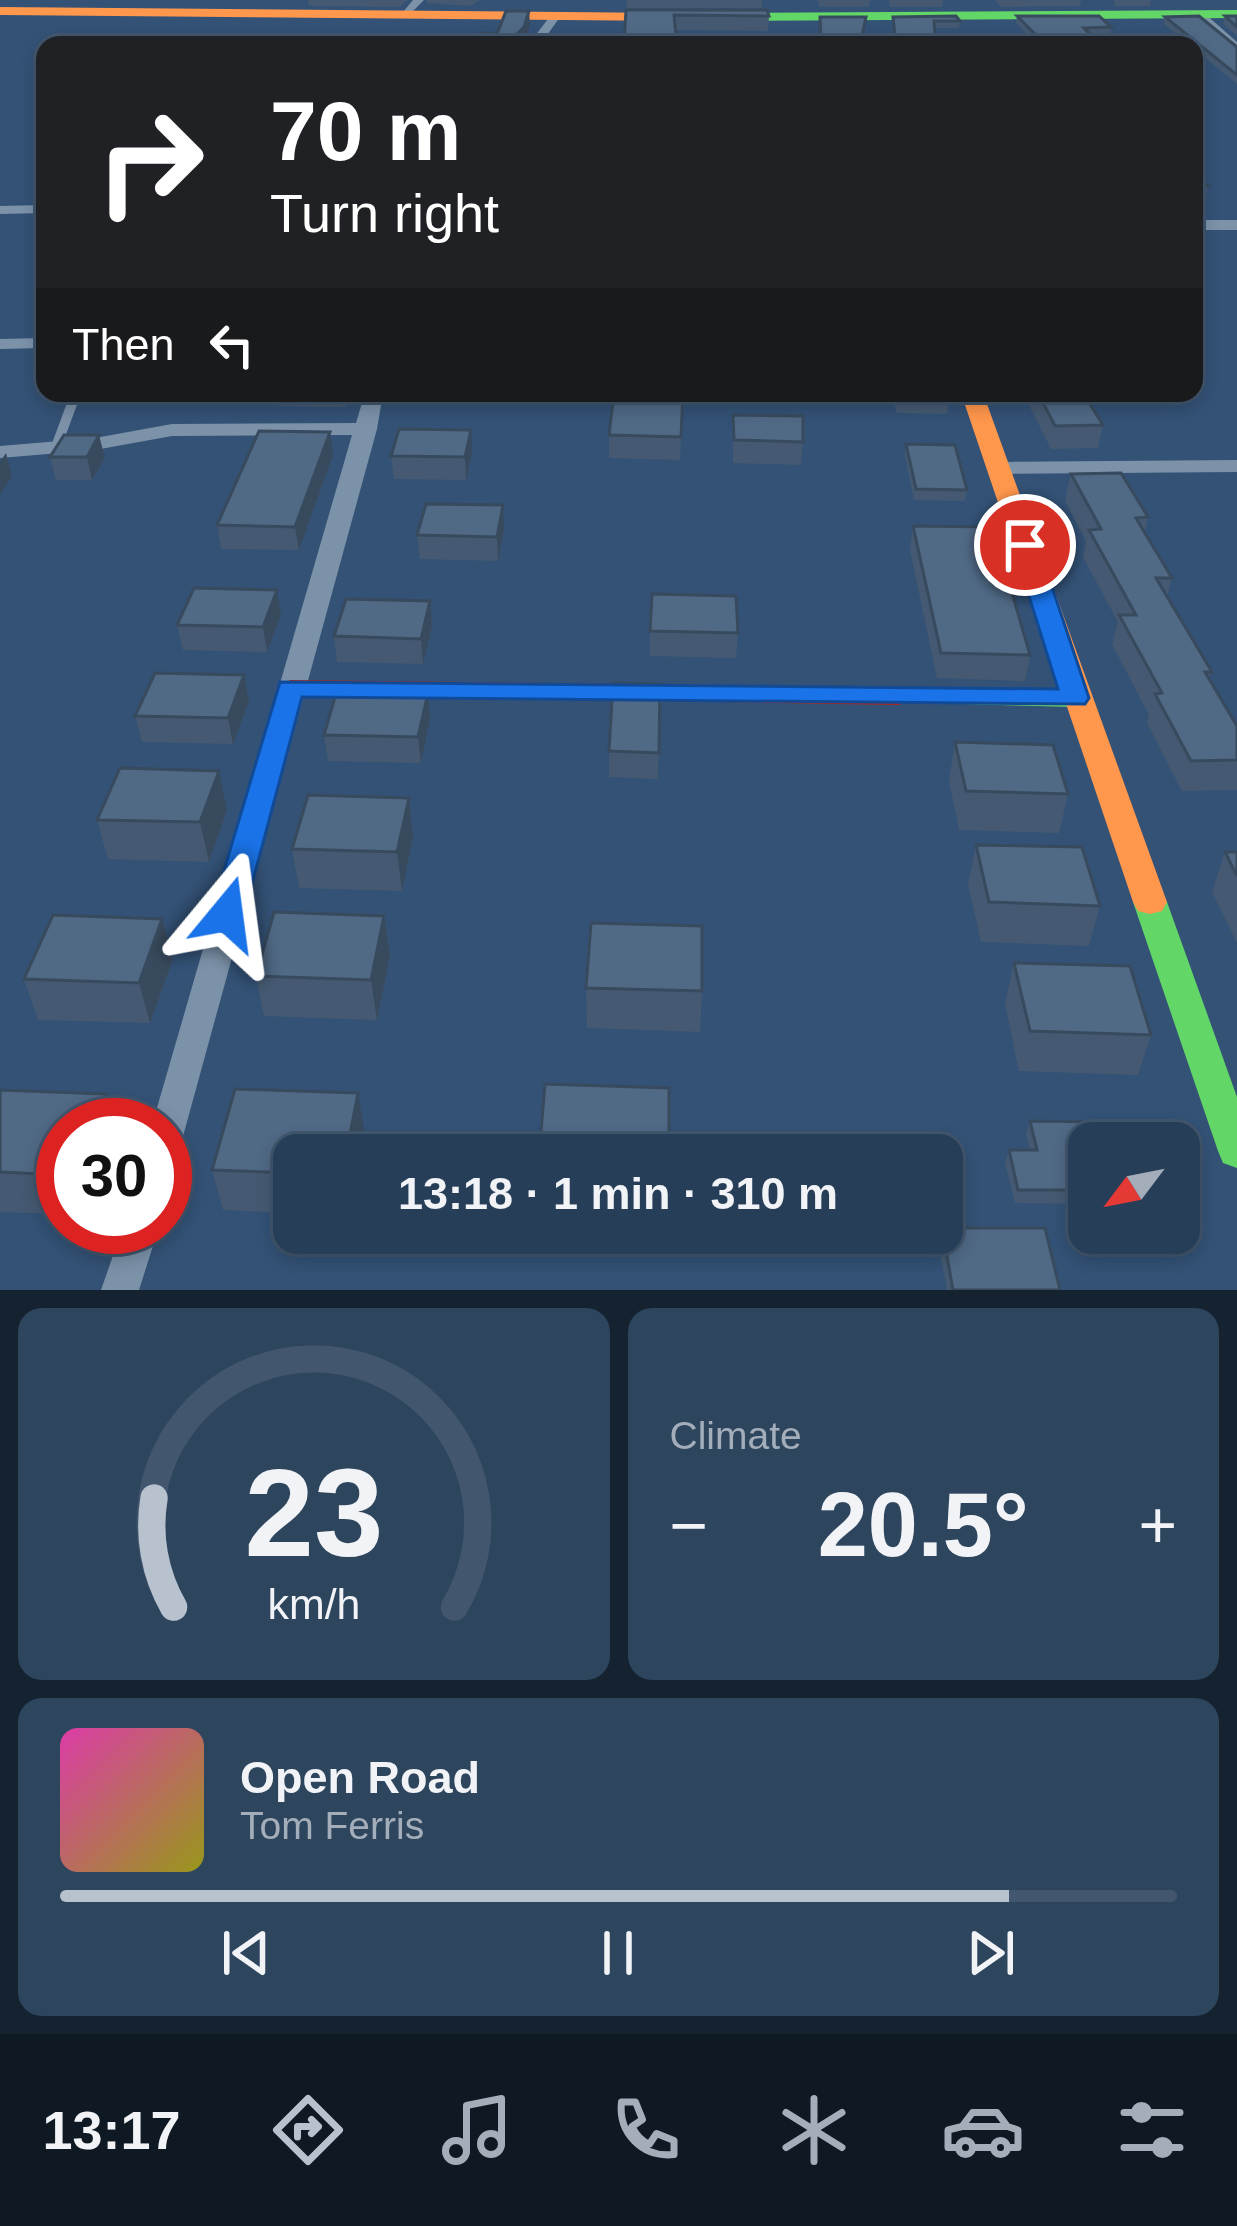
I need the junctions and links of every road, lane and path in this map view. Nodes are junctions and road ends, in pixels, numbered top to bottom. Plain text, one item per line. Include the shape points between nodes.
1 (1195, 7) edge
2 (411, 8) edge
3 (0, 11) edge
4 (1237, 14) edge
5 (863, 16) junction
6 (555, 17) junction
7 (541, 36) edge
8 (865, 36) edge
9 (1237, 48) edge
10 (36, 208) edge
11 (0, 210) edge
12 (1203, 225) edge
13 (1237, 225) edge
14 (36, 343) edge
15 (0, 344) edge
16 (73, 402) edge
17 (372, 402) edge
18 (975, 402) edge
19 (368, 429) junction
20 (56, 447) junction
21 (0, 452) edge
22 (1237, 466) edge
23 (1000, 469) junction
24 (290, 688) junction
25 (1075, 698) junction
26 (177, 1098) edge
27 (1237, 1150) edge
28 (132, 1254) edge
29 (120, 1290) edge

1 - 4 street
1 - 5 street
1 - 9 street
2 - 3 street
2 - 6 street
5 - 6 street
5 - 8 street
6 - 7 street
10 - 11 lane
12 - 13 street
14 - 15 lane
16 - 20 lane
17 - 19 street
18 - 23 street
19 - 20 street via 172,430
19 - 24 street
20 - 21 street
22 - 23 street
23 - 25 street
24 - 25 street
24 - 26 street
25 - 27 street
28 - 29 street

